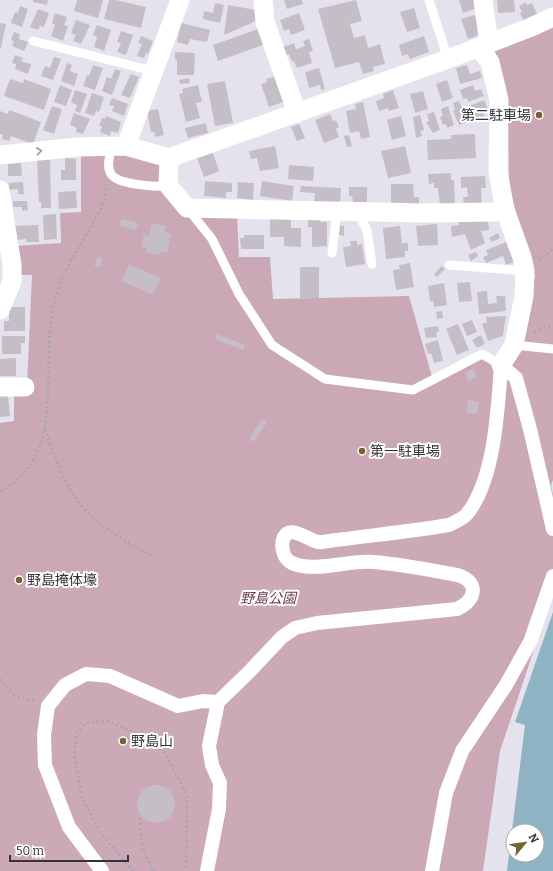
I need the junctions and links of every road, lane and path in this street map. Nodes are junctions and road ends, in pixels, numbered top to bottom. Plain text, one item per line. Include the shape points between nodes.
1 (180, 0) edge
2 (428, 0) edge
3 (483, 0) edge
4 (259, 1) edge
5 (553, 17) edge
6 (33, 41) dead end
7 (484, 46) junction
8 (448, 59) junction
9 (153, 71) junction
10 (297, 113) junction
11 (119, 146) junction
12 (0, 155) edge
13 (169, 158) junction
14 (111, 175) junction
15 (168, 185) junction
16 (0, 190) edge
17 (187, 208) junction
18 (505, 210) junction
19 (337, 211) junction
20 (358, 212) junction
21 (332, 253) dead end
22 (372, 264) dead end
23 (449, 265) dead end
24 (525, 271) junction
25 (0, 310) edge
26 (514, 345) junction
27 (553, 349) edge
28 (501, 365) junction
29 (0, 387) edge
30 (25, 387) dead end
31 (45, 428) junction
32 (0, 491) edge
33 (553, 530) edge
34 (155, 557) dead end
35 (553, 576) edge
36 (0, 679) edge
37 (218, 702) junction
38 (48, 706) junction
39 (140, 818) dead end
40 (102, 871) edge
41 (133, 871) edge
42 (154, 871) edge
43 (186, 871) edge
44 (207, 871) edge
45 (432, 871) edge

1 - 9 street
2 - 8 lane
3 - 7 street
4 - 10 street
5 - 7 street
6 - 9 lane
7 - 8 street
7 - 18 street via 499,100 498,170
8 - 10 street
9 - 11 street
10 - 13 street
12 -> 11 street via 78,147
11 - 13 street
11 - 14 lane via 108,167
13 - 15 street
14 - 15 lane via 117,181 160,187
14 - 31 path via 101,209 72,255 55,298 51,320
15 - 17 street
16 - 25 street via 12,265 12,281
17 - 19 street
17 - 28 lane via 212,239 239,294 272,345 325,379 413,390 482,354
18 - 20 street
18 - 24 street
19 - 20 street
19 - 21 lane
20 - 22 lane via 367,231
23 - 24 lane
24 - 26 street via 524,296
26 - 27 lane
26 - 28 street
28 - 33 street via 516,378
28 - 37 street via 498,406 485,479 466,515 448,525 318,543 290,532 285,535 282,543 284,554 290,562 302,567 372,561 465,577 472,587 470,601 457,608 317,623 295,628 282,637
29 - 30 street
31 - 32 path via 38,452 25,472
31 - 34 path via 57,462 77,499 97,521 132,546
35 - 45 street via 530,642 506,685 462,751 446,793
36 - 38 path via 13,694
37 - 38 street via 203,701 178,706 110,676 86,674 64,685
37 - 44 street via 209,746 212,765 220,783 219,809
38 - 40 street via 44,736 45,765 69,827
39 - 42 path via 142,849
41 - 43 path via 102,835 82,798 74,754 77,732 86,723 107,721 147,738 164,752 187,794

